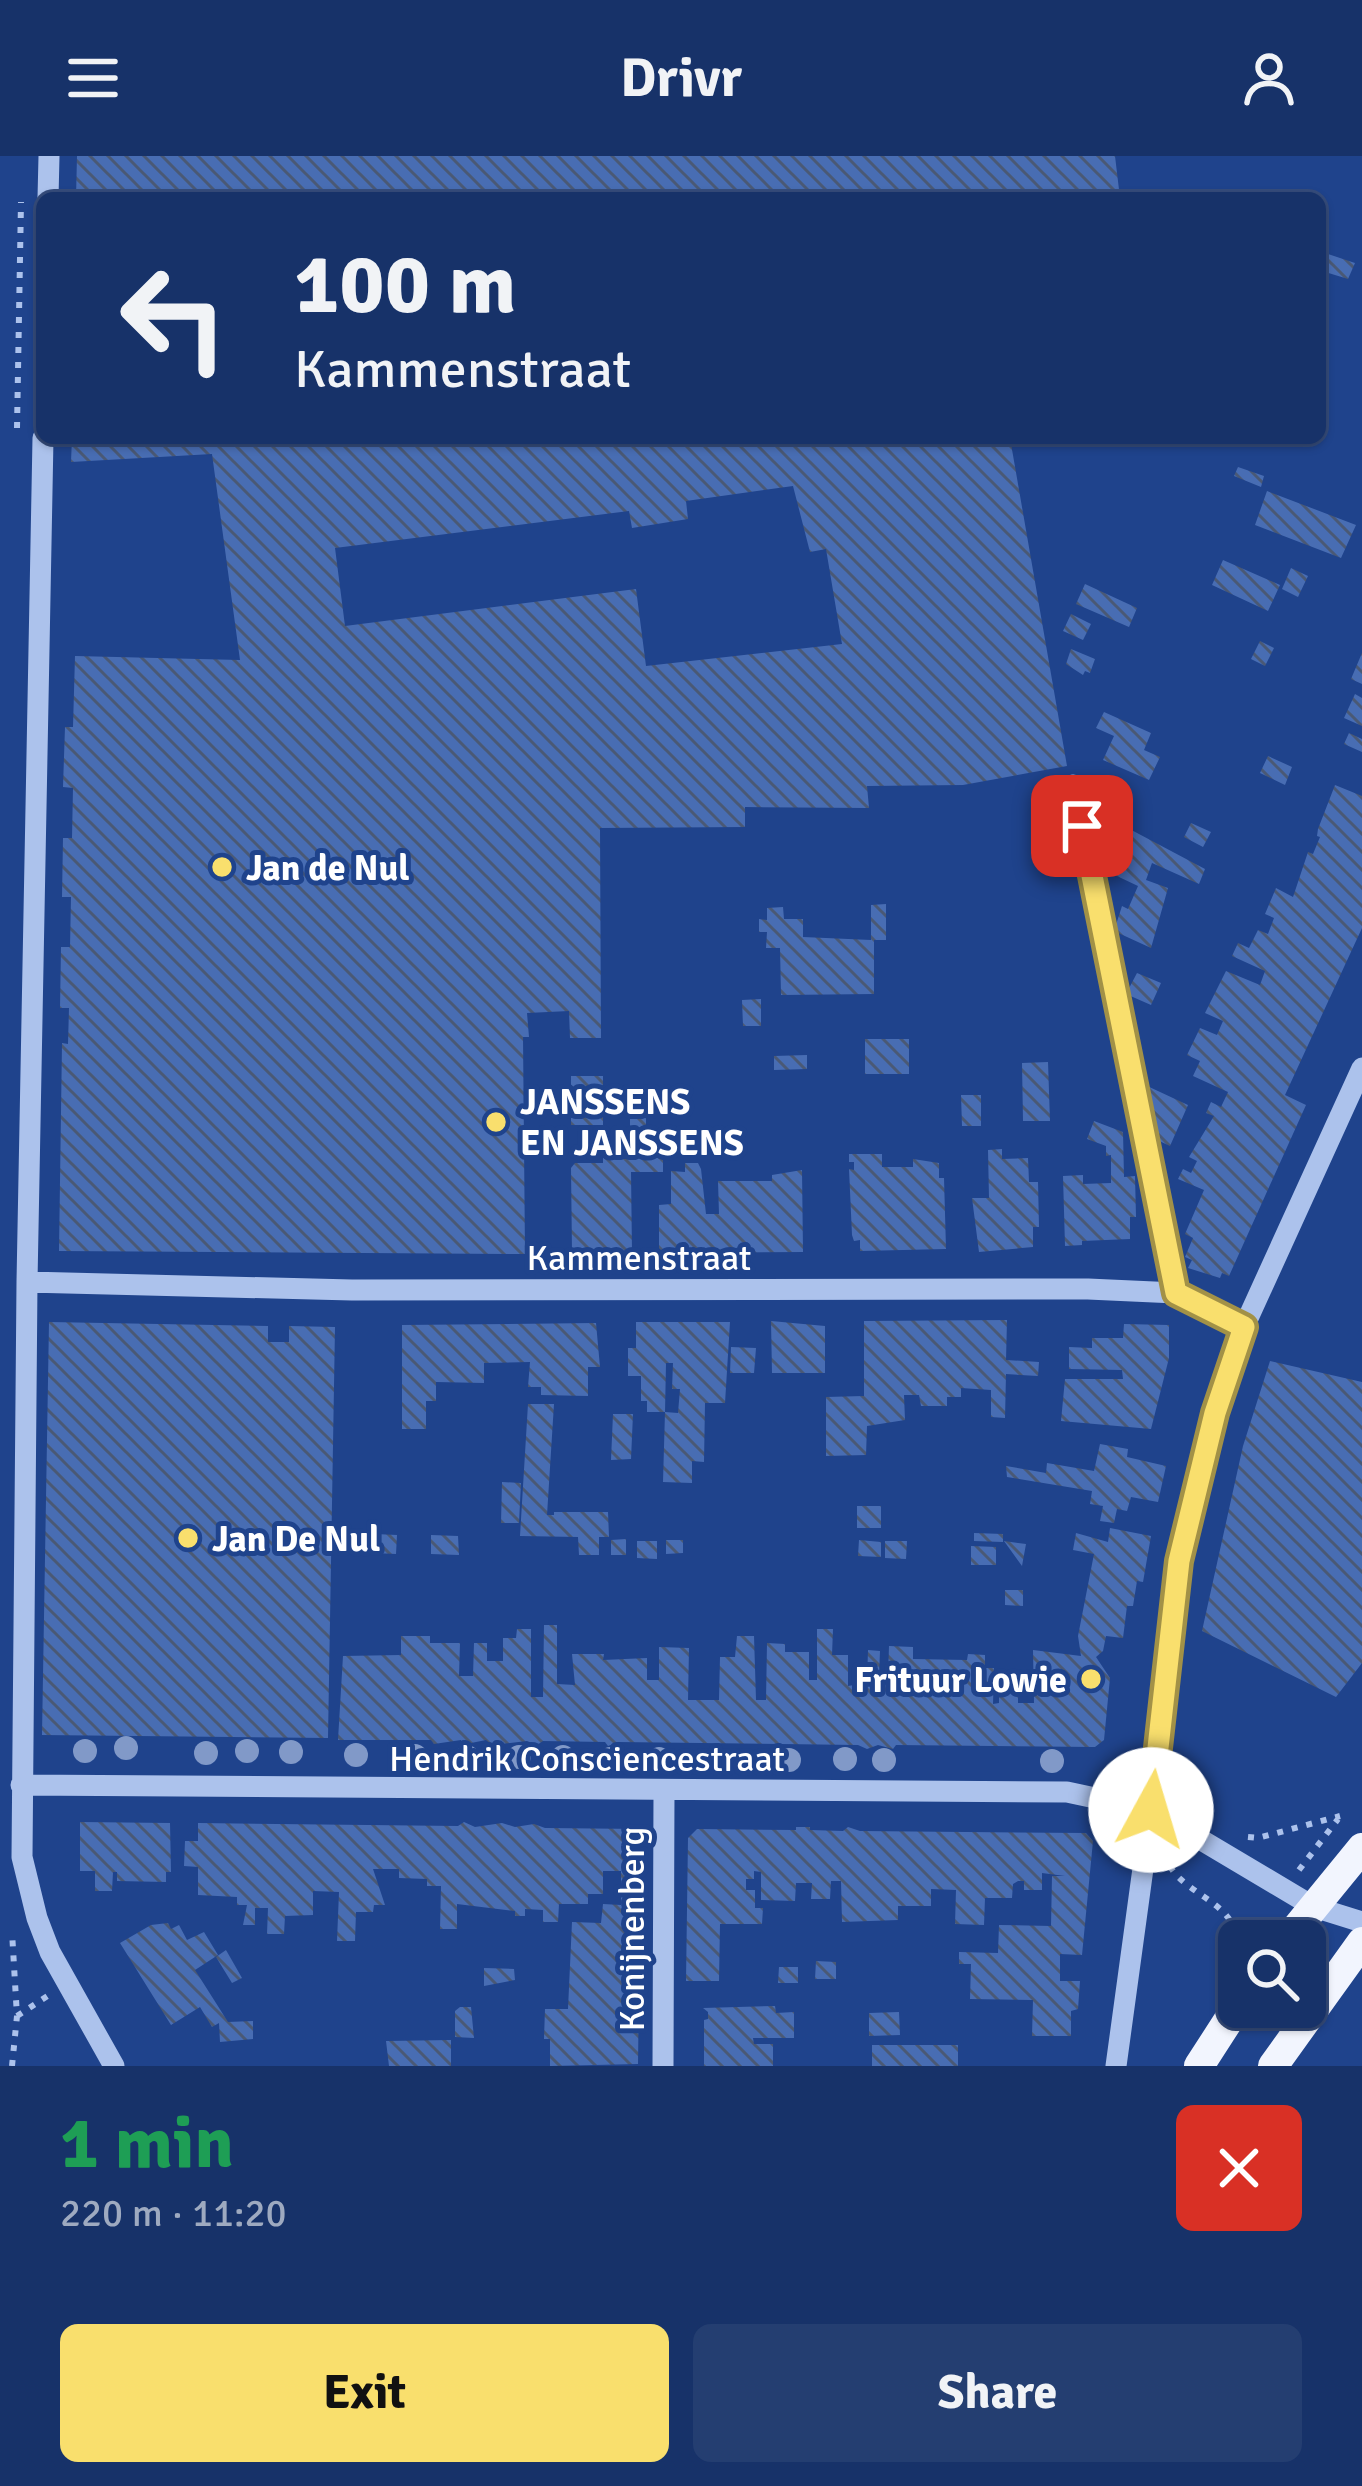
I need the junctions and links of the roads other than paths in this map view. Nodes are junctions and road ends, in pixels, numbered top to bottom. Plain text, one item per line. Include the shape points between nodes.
1 (49, 156) edge
2 (48, 192) edge
3 (43, 444) edge
4 (1073, 785) dead end
5 (1362, 1068) edge
6 (27, 1282) junction
7 (1176, 1293) junction
8 (1244, 1327) junction
9 (20, 1786) junction
10 (664, 1792) junction
11 (1151, 1810) junction
12 (1362, 1848) edge
13 (1314, 1906) junction
14 (1303, 1920) edge
15 (1362, 1922) edge
16 (1362, 1942) edge
17 (1218, 2019) edge
18 (114, 2066) edge
19 (663, 2066) edge
20 (1116, 2066) edge
21 (1199, 2066) edge
22 (1273, 2066) edge

1 - 2 street
3 - 6 street
4 - 7 street
5 - 8 street
6 - 7 street, Kammenstraat
6 - 9 street
7 - 8 street, Kammenstraat
8 - 11 street via 1179,1561
9 - 10 street, Hendrik Consciencestraat
9 - 18 street via 22,1857 37,1918
10 - 11 street, Hendrik Consciencestraat via 1067,1792
10 - 19 street, Konijnenberg
11 - 13 street, Hendrik Consciencestraat
11 - 20 street
12 - 13 main road
13 - 14 main road
13 - 15 street, Hendrik Consciencestraat
16 - 22 main road
17 - 21 main road

